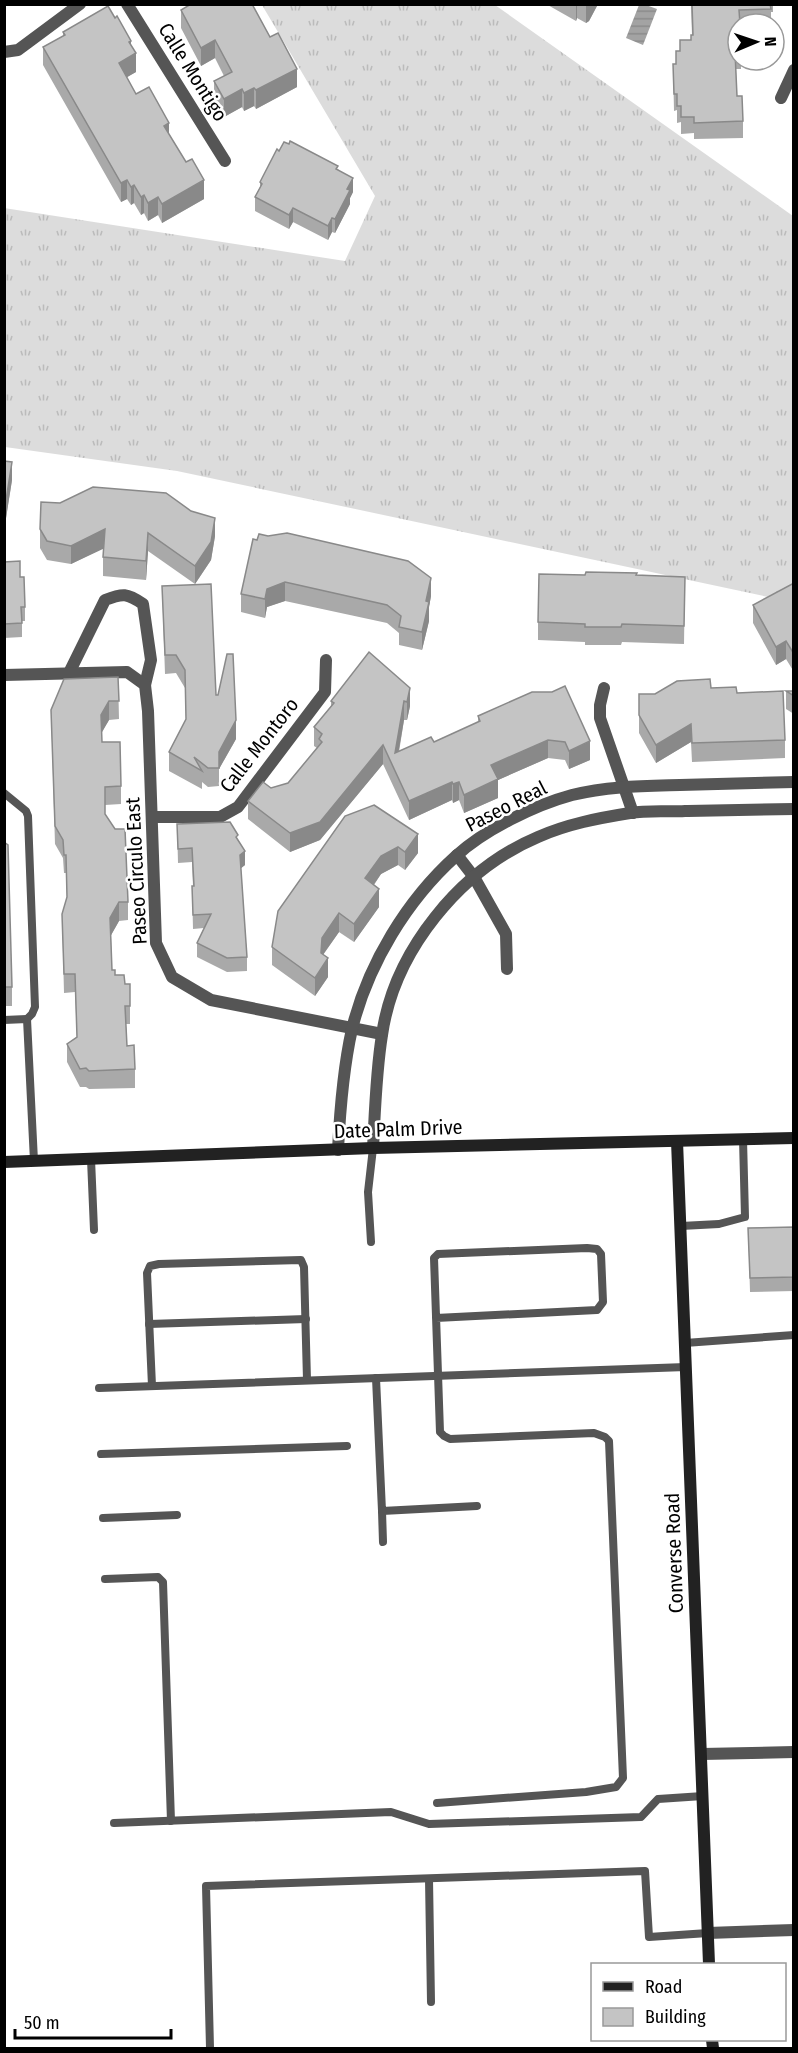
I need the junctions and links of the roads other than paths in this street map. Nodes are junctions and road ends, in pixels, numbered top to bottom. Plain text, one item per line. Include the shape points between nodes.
1 (80, 4) edge
2 (127, 4) edge
3 (4, 52) edge
4 (794, 70) edge
5 (782, 98) dead end
6 (225, 161) dead end
7 (326, 660) dead end
8 (69, 673) junction
9 (4, 675) edge
10 (144, 685) junction
11 (604, 688) dead end
12 (794, 782) edge
13 (625, 786) junction
14 (4, 793) edge
15 (794, 809) edge
16 (633, 813) junction
17 (152, 817) junction
18 (457, 855) junction
19 (474, 877) junction
20 (507, 969) dead end
21 (27, 1019) junction
22 (4, 1020) edge
23 (353, 1027) junction
24 (382, 1034) junction
25 (794, 1138) edge
26 (743, 1139) junction
27 (677, 1140) junction
28 (373, 1148) junction
29 (338, 1150) junction
30 (91, 1159) junction
31 (34, 1161) junction
32 (4, 1162) edge
33 (681, 1227) junction
34 (94, 1230) dead end
35 (370, 1242) dead end
36 (436, 1318) junction
37 (306, 1319) junction
38 (149, 1324) junction
39 (794, 1335) edge
40 (686, 1343) junction
41 (686, 1367) junction
42 (438, 1376) junction
43 (376, 1378) junction
44 (307, 1380) junction
45 (152, 1386) junction
46 (99, 1388) dead end
47 (347, 1446) dead end
48 (101, 1454) dead end
49 (477, 1506) dead end
50 (382, 1511) junction
51 (177, 1515) dead end
52 (103, 1518) dead end
53 (383, 1542) dead end
54 (105, 1579) dead end
55 (794, 1752) edge
56 (702, 1754) junction
57 (703, 1796) junction
58 (437, 1803) dead end
59 (171, 1821) junction
60 (114, 1823) dead end
61 (429, 1879) junction
62 (794, 1930) edge
63 (708, 1933) junction
64 (709, 1963) edge
65 (431, 2002) dead end
66 (210, 2049) edge

1 - 3 street via 18,50
2 - 6 street, Calle Montigo
4 - 5 street
7 - 17 street, Calle Montoro via 325,692 238,807 220,816
8 - 9 street
8 - 10 street via 127,672
8 - 10 street via 105,600 129,595 143,604 151,660
10 - 17 street, Paseo Circulo East
11 - 13 street via 600,718
12 - 13 street, Paseo Real
13 - 16 street
13 - 18 street, Paseo Real via 570,796 542,806 483,836
14 - 21 lane via 28,816 35,1007
15 - 16 street
16 - 19 street via 588,821 538,837
17 - 23 street, Paseo Circulo East via 156,943 172,977 211,1000
18 - 19 street
18 - 23 street, Paseo Real via 392,935 376,964
19 - 20 street via 506,934
19 - 24 street via 459,888 419,941 398,980
21 - 22 lane
21 - 31 lane
23 - 24 street, Paseo Circulo East
23 - 29 street, Paseo Real via 340,1104
24 - 28 street
25 - 26 street, Date Palm Drive
26 - 27 street, Date Palm Drive
26 - 33 lane via 745,1217
27 - 28 street, Date Palm Drive
27 - 33 street, Converse Road
28 - 29 street, Date Palm Drive
28 - 35 lane via 368,1192
29 - 30 street, Date Palm Drive
30 - 31 street, Date Palm Drive
30 - 34 lane
31 - 32 street, Date Palm Drive
33 - 40 street, Converse Road
36 - 36 lane via 434,1258 438,1254 587,1248 597,1249 601,1254 603,1302 597,1310
36 - 42 lane
37 - 38 lane
37 - 38 lane via 304,1267 301,1260 293,1259 150,1266
37 - 44 lane
38 - 45 lane
39 - 40 lane
40 - 41 street, Converse Road
41 - 42 lane
41 - 56 street, Converse Road
42 - 43 lane
42 - 58 lane via 440,1432 444,1437 594,1433 609,1441 623,1778 616,1787 586,1792
43 - 44 lane
43 - 50 lane
44 - 45 lane
45 - 46 lane
47 - 48 lane
49 - 50 lane
50 - 53 lane
51 - 52 lane
54 - 59 lane via 158,1578 163,1582
55 - 56 street
56 - 57 street, Converse Road
57 - 59 lane via 658,1799 641,1817 429,1824 391,1812
57 - 63 street, Converse Road
59 - 60 lane
61 - 63 lane via 645,1871 649,1936
61 - 65 lane
61 - 66 lane via 206,1886
62 - 63 street
63 - 64 street, Converse Road

